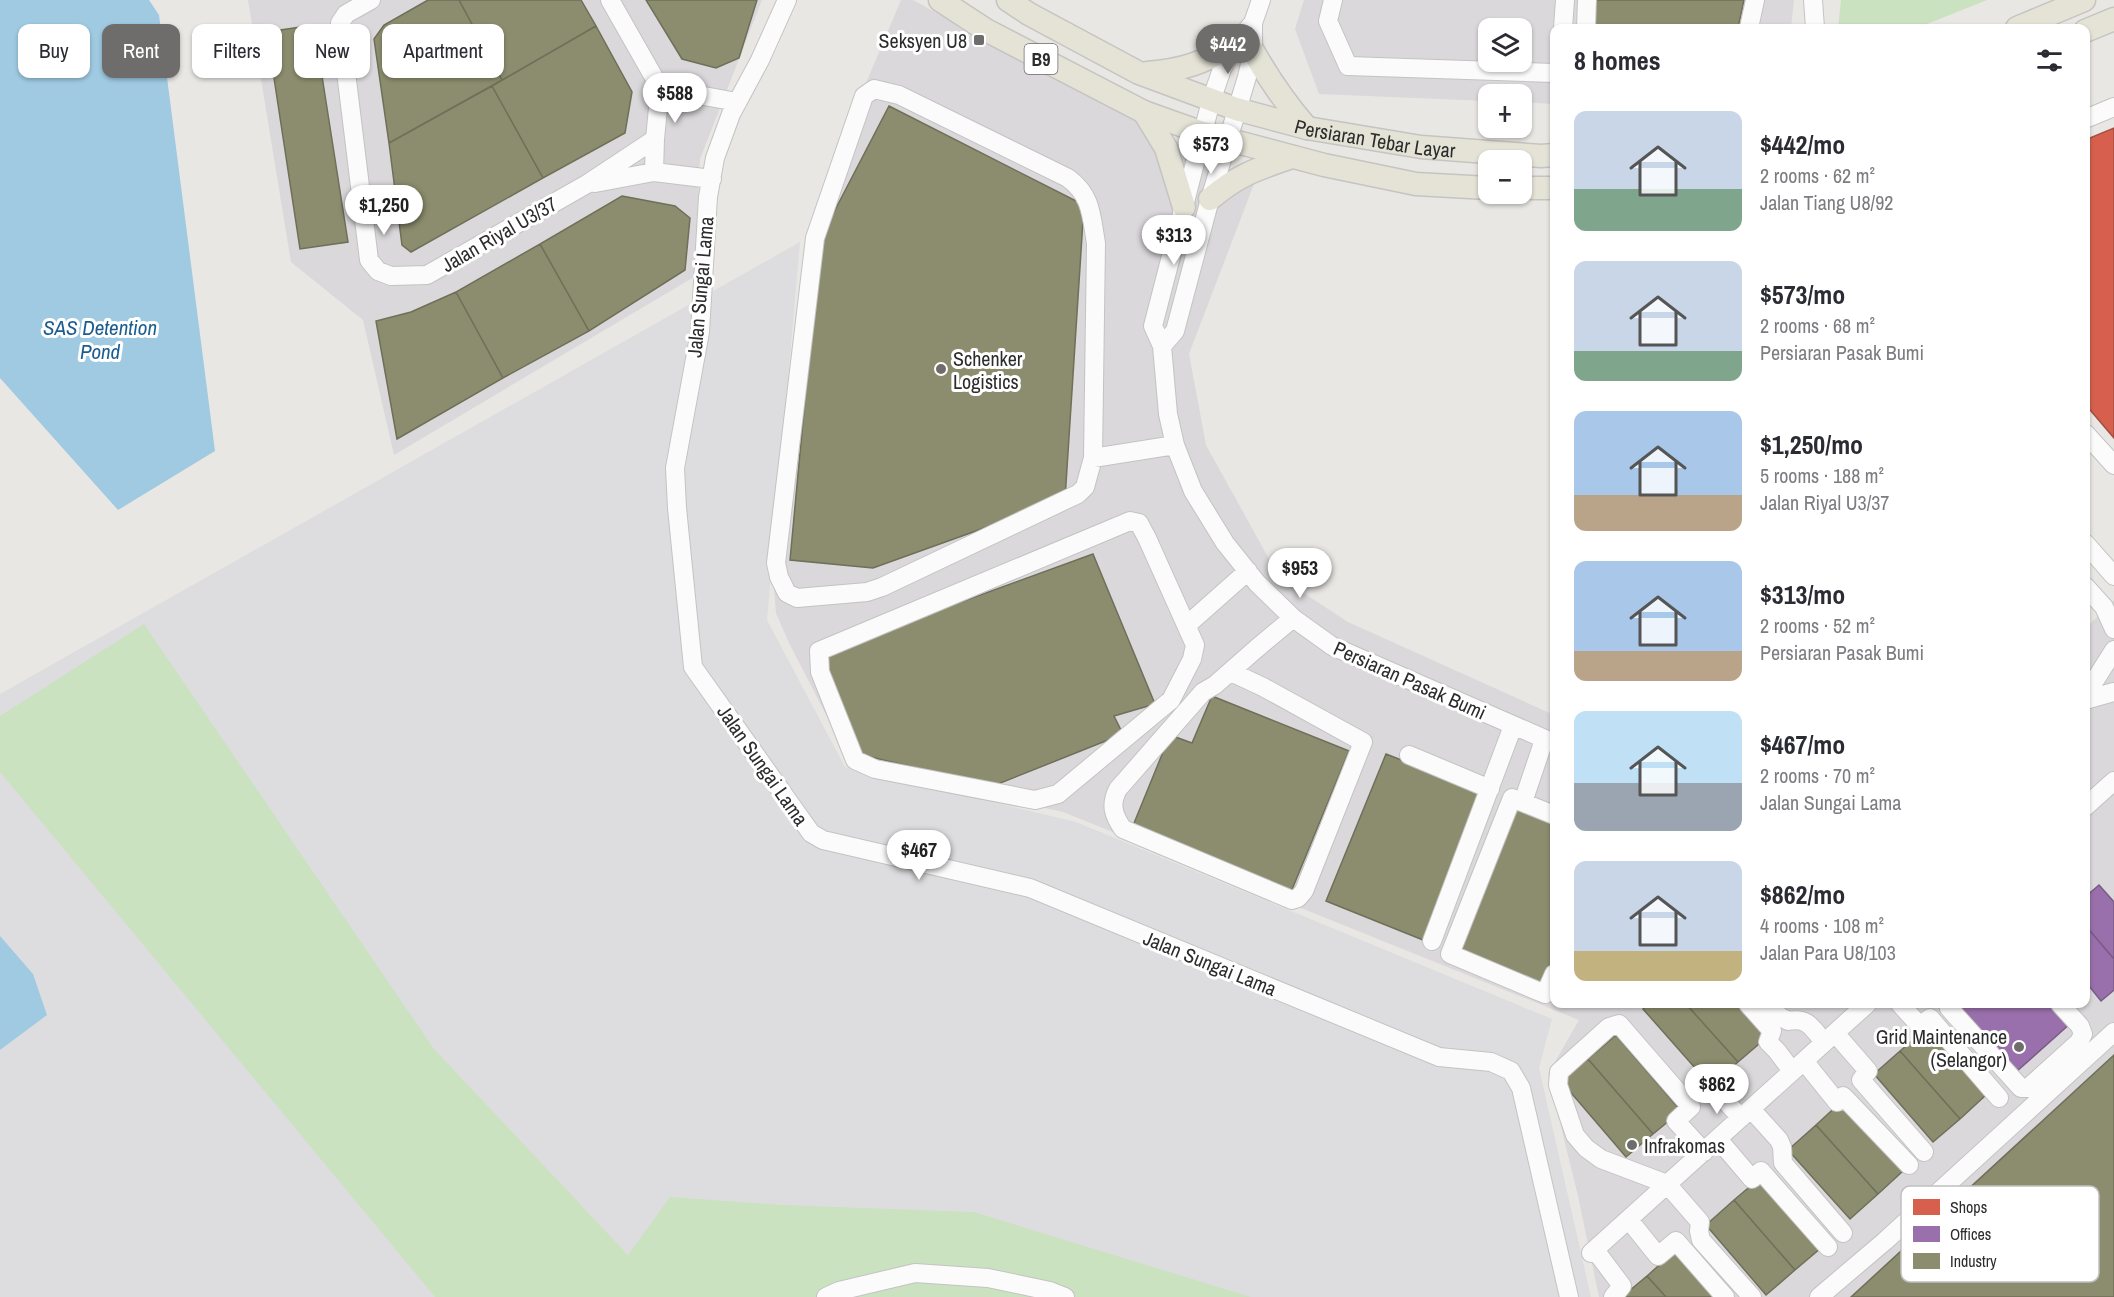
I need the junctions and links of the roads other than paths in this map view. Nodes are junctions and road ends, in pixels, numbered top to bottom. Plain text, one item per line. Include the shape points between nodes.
1 (371, 0) edge
2 (610, 0) edge
3 (787, 0) edge
4 (940, 0) edge
5 (1008, 0) edge
6 (1261, 0) edge
7 (1333, 0) edge
8 (1565, 0) edge
9 (1587, 0) edge
10 (1755, 0) edge
11 (1813, 0) edge
12 (2084, 0) edge
13 (2114, 19) edge
14 (1563, 24) edge
15 (1587, 24) edge
16 (1750, 24) edge
17 (1815, 24) edge
18 (2027, 24) edge
19 (2090, 29) edge
20 (1244, 48) junction
21 (1139, 73) junction
22 (1550, 73) edge
23 (660, 88) junction
24 (1211, 101) junction
25 (737, 102) junction
26 (2114, 107) edge
27 (1236, 109) junction
28 (1144, 112) junction
29 (2090, 117) edge
30 (1307, 128) junction
31 (1203, 133) junction
32 (655, 139) junction
33 (1227, 140) junction
34 (1550, 155) edge
35 (1292, 157) junction
36 (654, 172) junction
37 (712, 179) junction
38 (587, 184) junction
39 (1478, 187) edge
40 (1532, 188) edge
41 (1550, 188) edge
42 (1210, 199) junction
43 (1184, 207) junction
44 (1162, 346) junction
45 (2090, 439) edge
46 (1175, 445) junction
47 (1093, 458) junction
48 (2114, 465) edge
49 (2090, 549) edge
50 (1248, 571) junction
51 (2114, 576) edge
52 (2090, 592) edge
53 (1293, 618) junction
54 (1187, 625) junction
55 (2114, 628) edge
56 (2114, 650) edge
57 (1231, 672) junction
58 (2090, 690) edge
59 (2114, 692) edge
60 (2090, 697) edge
61 (1513, 726) junction
62 (1549, 742) edge
63 (1409, 755) dead end
64 (2114, 781) edge
65 (1490, 789) junction
66 (1523, 802) junction
67 (2090, 803) edge
68 (1550, 813) edge
69 (1431, 941) dead end
70 (1550, 983) edge
71 (1752, 1008) edge
72 (1772, 1008) edge
73 (1863, 1008) edge
74 (1904, 1008) edge
75 (1949, 1008) edge
76 (2063, 1008) edge
77 (2114, 1032) edge
78 (1830, 1038) junction
79 (1798, 1066) junction
80 (1734, 1074) dead end
81 (2000, 1098) dead end
82 (1746, 1113) junction
83 (1718, 1139) junction
84 (1704, 1152) junction
85 (1924, 1152) dead end
86 (1909, 1165) dead end
87 (1667, 1184) junction
88 (1945, 1186) edge
89 (1629, 1220) junction
90 (1901, 1226) edge
91 (1843, 1233) dead end
92 (1828, 1247) dead end
93 (826, 1297) edge
94 (1065, 1297) edge
95 (1569, 1297) edge
96 (1613, 1297) edge
97 (1725, 1297) edge
98 (1752, 1297) edge
99 (1819, 1297) edge

1 - 38 street, Jalan Riyal U3/37 via 346,14 340,23 369,260 378,271 391,276 427,275
2 - 23 street
3 - 25 street, Jalan Sungai Lama
4 - 28 main road, B9 via 986,30
5 - 21 main road, B9
6 - 20 street
7 - 22 street via 1328,21 1348,66
8 - 14 street
9 - 15 street
10 - 16 street
11 - 17 street
12 - 18 main road
13 - 19 main road
20 - 21 main road via 1174,71
20 - 24 street, Persiaran Pasak Bumi via 1222,69
20 - 27 street
20 - 30 main road
21 - 24 main road, B9
23 - 25 street
23 - 32 street
24 - 27 main road, Persiaran Tebar Layar
24 - 31 street, Persiaran Pasak Bumi
25 - 37 street, Jalan Sungai Lama via 715,158
26 - 29 street
27 - 30 main road, Persiaran Tebar Layar
27 - 33 street
28 - 31 main road, B9
28 - 43 main road via 1166,148
30 - 34 main road, Persiaran Tebar Layar via 1420,147
31 - 33 main road, Persiaran Tebar Layar
31 - 43 street, Persiaran Pasak Bumi
32 - 36 street
32 - 38 street
33 - 35 main road, Persiaran Tebar Layar
33 - 42 street
35 - 39 main road, Persiaran Tebar Layar via 1416,184
35 - 42 main road via 1250,171
36 - 37 street
36 - 38 street
37 - 95 street, Jalan Sungai Lama via 700,332 675,468 693,667 811,833 823,840 1030,888 1439,1057 1491,1062 1511,1071 1521,1088
40 - 41 main road
42 - 44 street via 1175,331
43 - 44 street, Persiaran Pasak Bumi via 1153,326
44 - 46 street, Persiaran Pasak Bumi
45 - 48 street
46 - 47 street
46 - 50 street, Persiaran Pasak Bumi via 1193,490 1225,543
47 - 47 street via 1096,243 1083,192 1068,178 899,95 874,89 864,96 815,238 776,563 787,593 797,598 867,592 882,587 1078,494 1085,487
49 - 51 street
50 - 53 street, Persiaran Pasak Bumi
50 - 54 street
52 - 55 street via 2104,607
53 - 57 street
53 - 61 street, Persiaran Pasak Bumi via 1332,646
54 - 54 street via 1147,538 1134,521 819,651 818,660 855,760 875,770 1035,800 1058,794 1171,700 1195,645
56 - 58 street
57 - 57 street via 1363,742 1304,891 1292,900 1135,836 1123,829 1113,809 1118,789 1203,692
59 - 60 street
61 - 62 street, Persiaran Pasak Bumi
61 - 65 street
62 - 66 street
63 - 65 street
64 - 67 street
65 - 69 street
66 - 68 street
66 - 70 street via 1512,798 1450,954 1545,994
71 - 79 street via 1772,1031 1768,1042
72 - 78 street via 1788,1021 1807,1022
73 - 78 street
74 - 81 street via 1920,1026 1930,1018
75 - 76 street via 2021,1088 2028,1088 2083,1034
77 - 88 street
78 - 79 street
78 - 85 street via 1868,1071 1861,1080
79 - 82 street
79 - 86 street via 1837,1102 1843,1096
80 - 82 street via 1718,1093
82 - 83 street
82 - 91 street via 1779,1140 1783,1163
83 - 84 street
83 - 92 street via 1752,1179 1761,1172
84 - 87 street
84 - 87 street via 1676,1121 1691,1107 1618,1024 1609,1027 1559,1072 1558,1085 1575,1135 1601,1160
87 - 89 street
87 - 98 street via 1700,1222 1701,1240
89 - 96 street via 1593,1252 1622,1286
89 - 97 street via 1658,1256 1676,1241
90 - 99 street
93 - 94 street via 915,1272 988,1278

